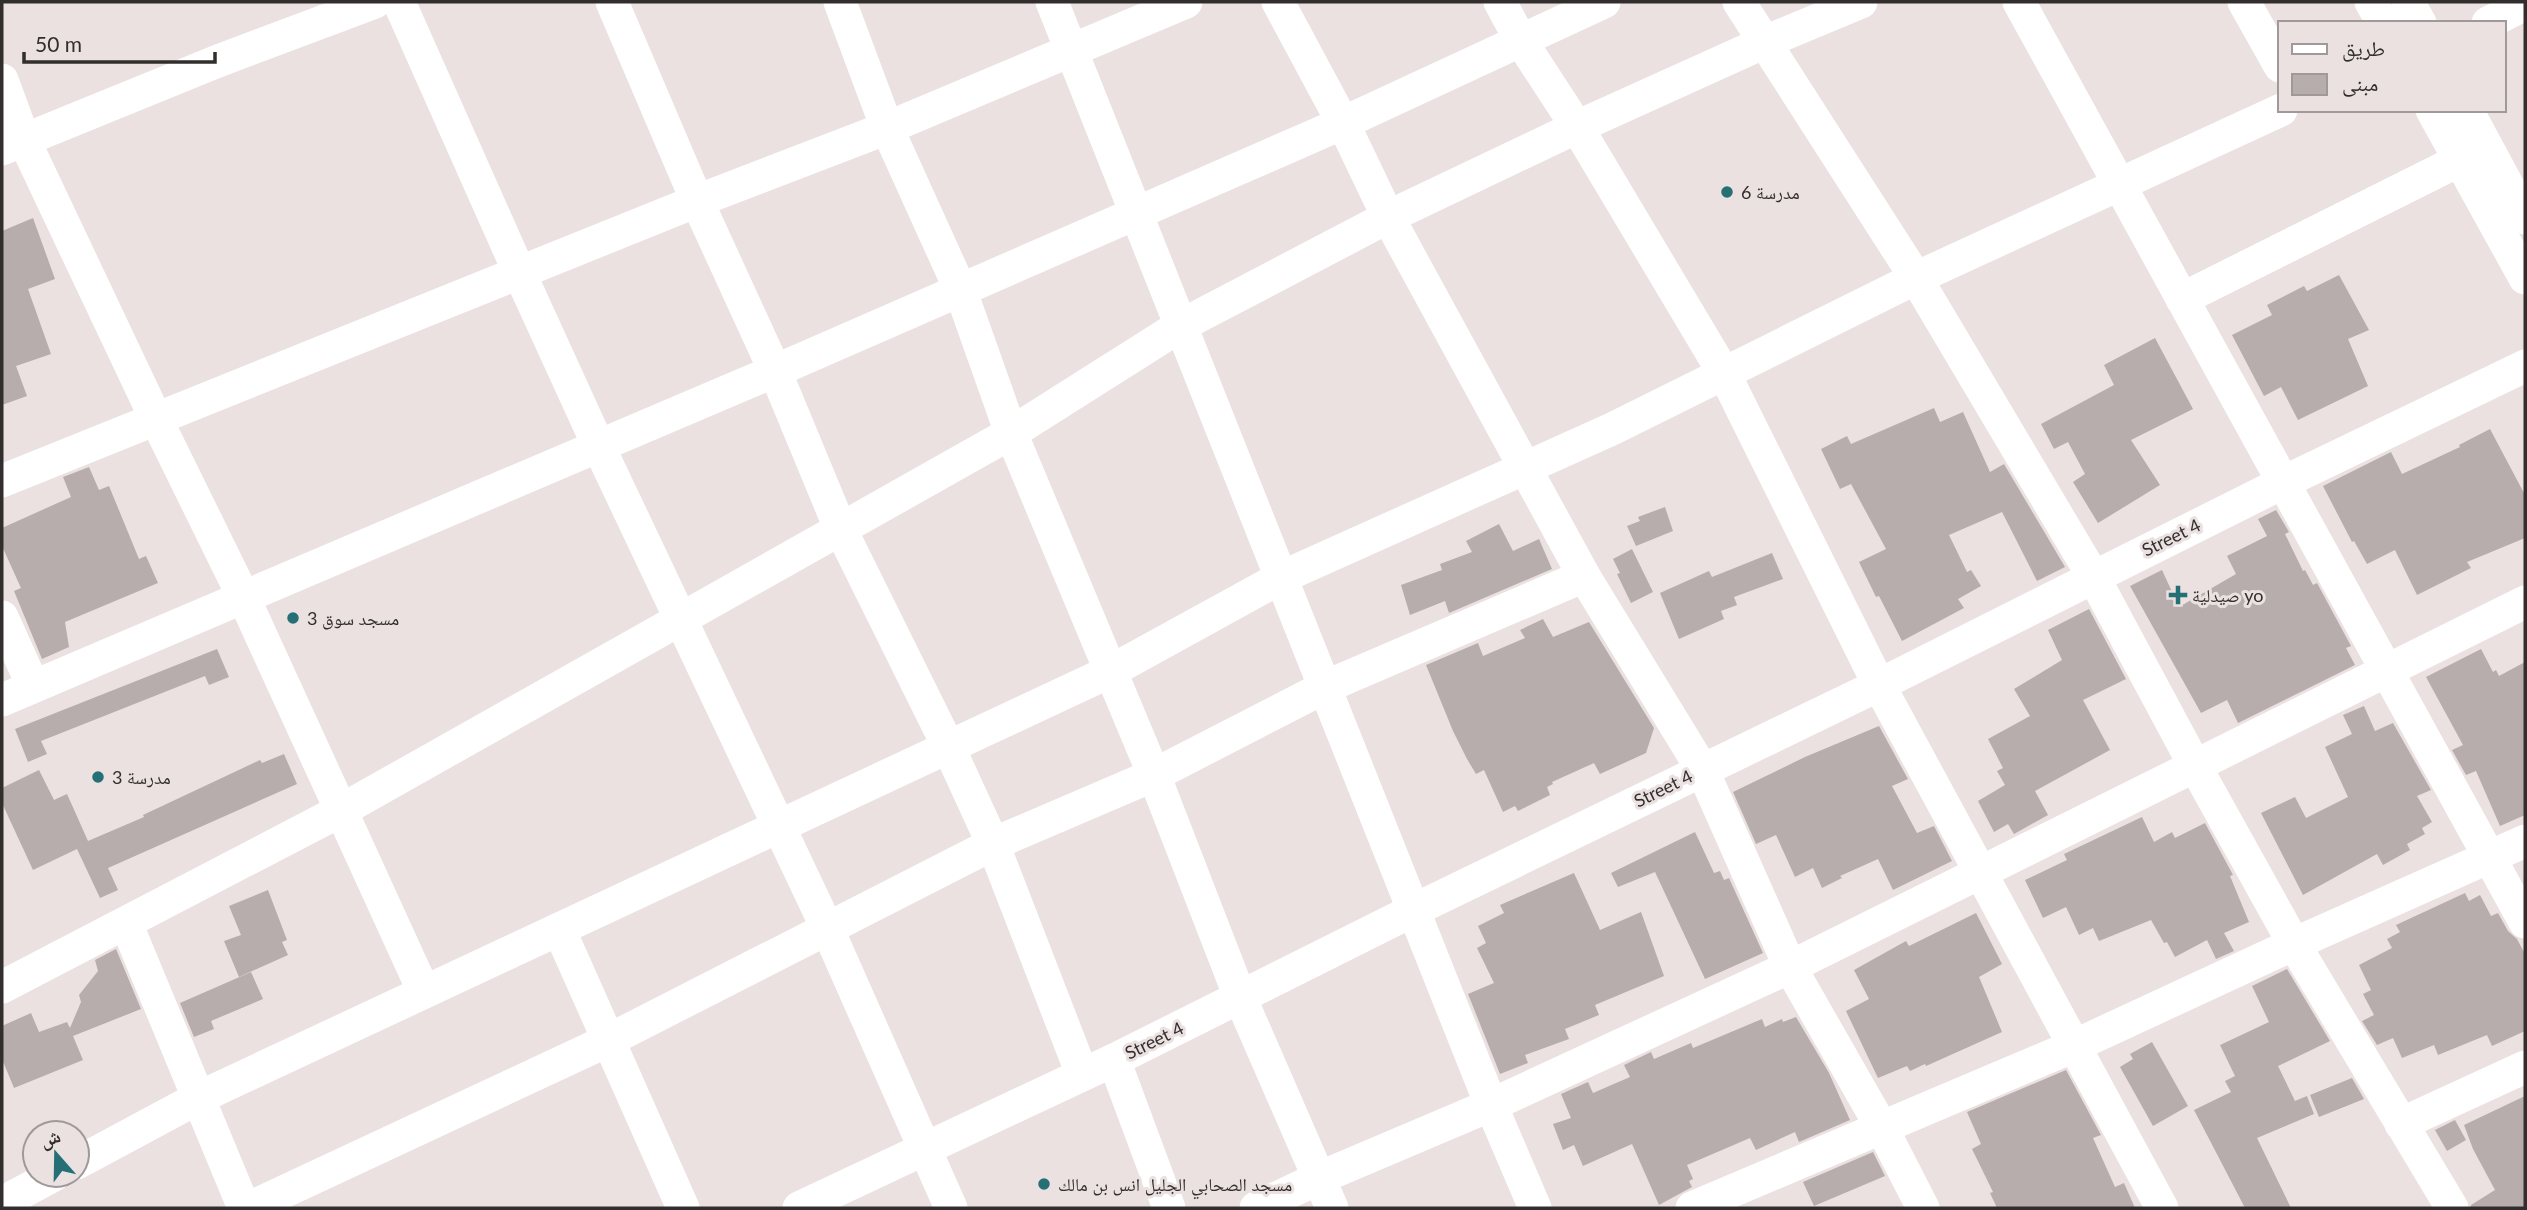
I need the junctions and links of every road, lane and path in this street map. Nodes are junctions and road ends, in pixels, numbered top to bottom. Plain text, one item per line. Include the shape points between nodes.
1 (375, 2) edge
2 (399, 2) edge
3 (612, 2) edge
4 (840, 2) edge
5 (1052, 2) edge
6 (1186, 2) edge
7 (1278, 2) edge
8 (1500, 2) edge
9 (1604, 2) edge
10 (1739, 2) edge
11 (1861, 2) edge
12 (2019, 2) edge
13 (2245, 2) edge
14 (2371, 2) edge
15 (2408, 2) edge
16 (2525, 4) edge
17 (2382, 21) edge
18 (2419, 21) edge
19 (2492, 21) edge
20 (1521, 41) junction
21 (1765, 42) junction
22 (1071, 50) junction
23 (2278, 62) edge
24 (2, 80) edge
25 (2278, 111) edge
26 (2433, 112) edge
27 (2469, 112) edge
28 (1343, 123) junction
29 (1577, 127) junction
30 (887, 128) junction
31 (13, 144) edge
32 (2460, 160) junction
33 (2120, 184) junction
34 (697, 201) junction
35 (1134, 213) junction
36 (1388, 217) junction
37 (2525, 218) edge
38 (520, 274) junction
39 (1916, 278) junction
40 (2525, 278) edge
41 (960, 289) junction
42 (2182, 299) junction
43 (1180, 326) junction
44 (2525, 366) edge
45 (775, 371) junction
46 (1725, 374) junction
47 (156, 419) junction
48 (1011, 433) junction
49 (598, 446) junction
50 (1525, 468) junction
51 (2, 481) edge
52 (2282, 483) junction
53 (840, 528) junction
54 (1584, 576) junction
55 (2093, 576) junction
56 (1282, 577) junction
57 (243, 596) junction
58 (2525, 603) edge
59 (2, 617) edge
60 (681, 617) junction
61 (1111, 671) junction
62 (2387, 671) junction
63 (1879, 685) junction
64 (33, 686) junction
65 (1325, 687) junction
66 (2, 700) edge
67 (948, 746) junction
68 (2195, 766) junction
69 (1702, 769) junction
70 (1154, 775) junction
71 (340, 811) junction
72 (779, 826) junction
73 (2525, 841) edge
74 (993, 844) junction
75 (2489, 858) junction
76 (1982, 872) junction
77 (1414, 909) junction
78 (2525, 922) edge
79 (126, 923) junction
80 (559, 929) junction
81 (828, 930) junction
82 (2294, 944) junction
83 (1790, 967) junction
84 (6, 975) edge
85 (424, 992) junction
86 (1240, 997) junction
87 (609, 1041) junction
88 (2074, 1046) junction
89 (1114, 1060) junction
90 (2525, 1067) edge
91 (1082, 1074) junction
92 (198, 1098) junction
93 (1491, 1105) junction
94 (2400, 1124) junction
95 (1882, 1128) junction
96 (925, 1151) junction
97 (91, 1155) edge
98 (1319, 1178) junction
99 (28, 1189) edge
100 (2, 1203) edge
101 (246, 1208) edge
102 (683, 1208) edge
103 (799, 1208) edge
104 (951, 1208) edge
105 (1169, 1208) edge
106 (1256, 1208) edge
107 (1332, 1208) edge
108 (1535, 1208) edge
109 (1692, 1208) edge
110 (1923, 1208) edge
111 (2162, 1208) edge
112 (2452, 1208) edge

1 - 31 street
2 - 38 street
3 - 34 street
4 - 30 street
5 - 22 street
6 - 22 street
7 - 28 street
8 - 20 street
9 - 20 street
10 - 21 street
11 - 21 street
12 - 33 street
13 - 23 street
14 - 17 street
15 - 18 street
16 - 19 street
20 - 28 street
20 - 29 street
21 - 29 street
21 - 39 street
22 - 30 street
22 - 35 street
24 - 31 street
25 - 33 street
26 - 32 street
27 - 37 street
28 - 35 street
28 - 36 street
29 - 36 street
29 - 46 street
30 - 34 street
30 - 41 street
31 - 47 street
32 - 40 street
32 - 42 street
33 - 39 street
33 - 42 street
34 - 38 street
34 - 45 street
35 - 41 street
35 - 43 street
36 - 43 street
36 - 50 street
38 - 47 street
38 - 49 street
39 - 46 street
39 - 55 street
41 - 45 street
41 - 48 street
42 - 52 street
43 - 48 street
43 - 56 street
44 - 52 street, Street 4
45 - 49 street
45 - 53 street
46 - 50 street
46 - 63 street
47 - 51 street
47 - 57 street
48 - 53 street
48 - 61 street
49 - 57 street
49 - 60 street
50 - 54 street
50 - 56 street
52 - 55 street, Street 4
52 - 62 street
53 - 60 street
53 - 67 street
54 - 65 street
54 - 69 street
55 - 63 street, Street 4
55 - 68 street
56 - 61 street
56 - 65 street
57 - 64 street
57 - 71 street
58 - 62 street
59 - 64 street
60 - 71 street
60 - 72 street
61 - 67 street
61 - 70 street
62 - 68 street
62 - 75 street
63 - 69 street, Street 4
63 - 76 street
64 - 66 street
65 - 70 street
65 - 77 street
67 - 72 street
67 - 74 street
68 - 76 street
68 - 82 street
69 - 77 street, Street 4
69 - 83 street
70 - 74 street
70 - 86 street
71 - 79 street
71 - 85 street
72 - 80 street
72 - 81 street
73 - 75 street
74 - 81 street
74 - 91 street
75 - 78 street
75 - 82 street
76 - 83 street
76 - 88 street
77 - 86 street, Street 4
77 - 93 street
79 - 84 street
79 - 92 street
80 - 85 street
80 - 87 street
81 - 87 street
81 - 96 street
82 - 88 street
82 - 94 street
83 - 93 street
83 - 95 street
85 - 92 street
86 - 89 street, Street 4
86 - 98 street
87 - 101 street
87 - 102 street
88 - 95 street
88 - 111 street
89 - 91 street, Street 4
89 - 105 street
90 - 94 street
91 - 96 street, Street 4
92 - 97 street
92 - 101 street
93 - 98 street
93 - 108 street
94 - 112 street
95 - 109 street
95 - 110 street
96 - 103 street, Street 4
96 - 104 street
98 - 106 street
98 - 107 street
99 - 100 street

